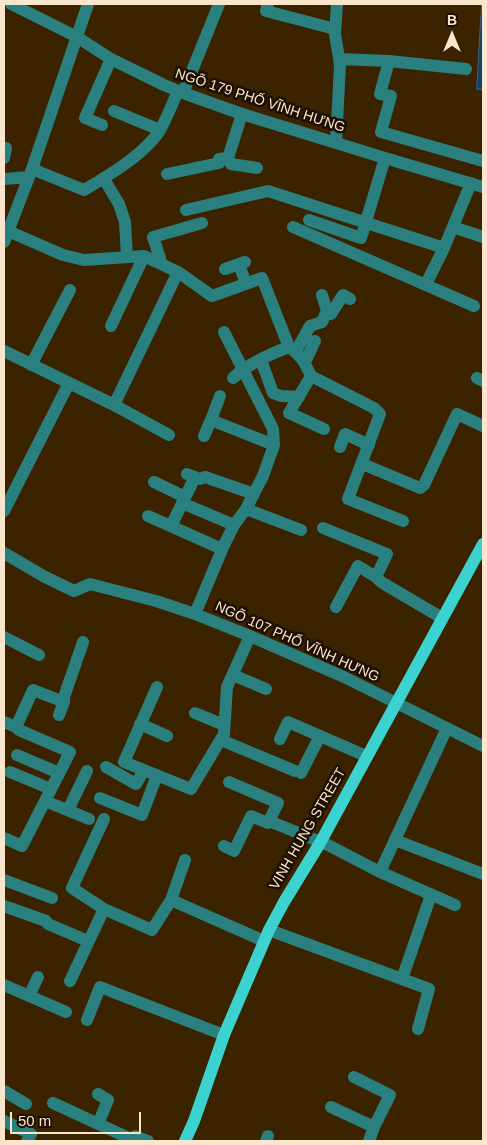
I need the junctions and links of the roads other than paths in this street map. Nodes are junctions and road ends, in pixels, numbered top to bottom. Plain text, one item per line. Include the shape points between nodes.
1 (11, 4) edge
2 (88, 4) edge
3 (219, 4) edge
4 (268, 4) edge
5 (337, 4) edge
6 (335, 29) junction
7 (77, 37) junction
8 (111, 58) junction
9 (339, 58) junction
10 (389, 61) junction
11 (466, 69) dead end
12 (181, 92) junction
13 (114, 111) dead end
14 (242, 114) junction
15 (102, 126) dead end
16 (160, 130) junction
17 (336, 143) junction
18 (4, 148) edge
19 (4, 158) edge
20 (228, 158) junction
21 (385, 158) junction
22 (483, 161) edge
23 (257, 168) dead end
24 (30, 173) junction
25 (167, 174) dead end
26 (4, 179) edge
27 (104, 179) junction
28 (477, 185) edge
29 (186, 210) dead end
30 (309, 220) dead end
31 (202, 223) dead end
32 (366, 223) junction
33 (293, 227) dead end
34 (453, 227) junction
35 (6, 237) edge
36 (483, 237) edge
37 (444, 248) junction
38 (127, 256) junction
39 (144, 256) junction
40 (156, 262) junction
41 (225, 269) dead end
42 (178, 272) junction
43 (246, 284) junction
44 (426, 284) junction
45 (70, 290) dead end
46 (322, 295) dead end
47 (350, 299) dead end
48 (474, 306) dead end
49 (327, 311) junction
50 (111, 326) dead end
51 (224, 332) dead end
52 (315, 341) dead end
53 (292, 349) junction
54 (4, 351) edge
55 (261, 360) junction
56 (305, 362) junction
57 (31, 365) junction
58 (243, 368) junction
59 (311, 376) junction
60 (233, 378) dead end
61 (69, 384) junction
62 (220, 396) dead end
63 (299, 397) junction
64 (114, 405) junction
65 (211, 420) junction
66 (483, 426) edge
67 (324, 429) dead end
68 (168, 435) dead end
69 (204, 436) dead end
70 (274, 445) junction
71 (369, 445) junction
72 (340, 447) dead end
73 (362, 462) junction
74 (154, 482) dead end
75 (254, 494) junction
76 (184, 500) junction
77 (246, 509) junction
78 (4, 511) edge
79 (148, 516) dead end
80 (404, 521) dead end
81 (234, 525) junction
82 (171, 526) junction
83 (322, 528) dead end
84 (301, 530) dead end
85 (483, 544) edge
86 (222, 549) junction
87 (4, 553) edge
88 (376, 577) junction
89 (336, 607) dead end
90 (195, 614) junction
91 (442, 618) junction
92 (250, 636) junction
93 (4, 637) edge
94 (84, 642) dead end
95 (40, 655) dead end
96 (232, 675) junction
97 (157, 687) dead end
98 (266, 689) dead end
99 (64, 702) junction
100 (396, 702) junction
101 (195, 713) dead end
102 (59, 716) dead end
103 (10, 724) edge
104 (140, 724) junction
105 (224, 725) junction
106 (447, 728) junction
107 (167, 736) dead end
108 (320, 736) junction
109 (280, 739) dead end
110 (220, 740) junction
111 (483, 746) edge
112 (17, 755) dead end
113 (366, 756) junction
114 (124, 762) junction
115 (106, 767) dead end
116 (144, 770) junction
117 (87, 771) dead end
118 (10, 772) dead end
119 (59, 773) junction
120 (117, 774) junction
121 (157, 776) junction
122 (229, 782) dead end
123 (48, 795) junction
124 (100, 798) dead end
125 (68, 810) junction
126 (89, 819) dead end
127 (104, 819) dead end
128 (270, 821) junction
129 (4, 838) edge
130 (395, 840) junction
131 (320, 843) junction
132 (224, 846) dead end
133 (185, 860) dead end
134 (380, 872) junction
135 (483, 874) edge
136 (4, 880) edge
137 (431, 895) junction
138 (52, 898) dead end
139 (171, 900) junction
140 (455, 905) dead end
141 (4, 906) edge
142 (104, 908) junction
143 (267, 936) junction
144 (88, 942) junction
145 (38, 977) dead end
146 (402, 979) junction
147 (70, 981) dead end
148 (4, 985) edge
149 (29, 996) junction
150 (66, 1012) dead end
151 (87, 1020) dead end
152 (418, 1029) dead end
153 (224, 1035) junction
154 (354, 1077) dead end
155 (4, 1092) edge
156 (98, 1094) dead end
157 (53, 1103) dead end
158 (26, 1104) dead end
159 (331, 1107) dead end
160 (4, 1121) edge
161 (98, 1124) junction
162 (374, 1127) junction
163 (28, 1141) edge
164 (148, 1141) edge
165 (185, 1141) edge
166 (369, 1141) edge

1 - 7 street, NGÕ 179 PHỐ VĨNH HƯNG
2 - 7 street
3 - 12 street
4 - 6 street via 266,11
5 - 6 street
6 - 9 street
7 - 8 street, NGÕ 179 PHỐ VĨNH HƯNG
7 - 24 street
8 - 12 street, NGÕ 179 PHỐ VĨNH HƯNG
8 - 15 street via 85,118
9 - 10 street
9 - 17 street
10 - 11 street
10 - 22 street via 380,94 391,96 381,132
12 - 14 street, NGÕ 179 PHỐ VĨNH HƯNG
12 - 16 street
13 - 16 street
14 - 17 street, NGÕ 179 PHỐ VĨNH HƯNG
14 - 20 street
16 - 27 street via 147,147
17 - 21 street, NGÕ 179 PHỐ VĨNH HƯNG
18 - 19 street
20 - 23 street via 231,164
20 - 25 street via 219,159 219,163
21 - 28 street, NGÕ 179 PHỐ VĨNH HƯNG
21 - 32 street
24 - 26 street
24 - 27 street via 84,190
24 - 35 street
27 - 38 street via 119,204 125,222
28 - 34 street
29 - 32 street via 268,191
30 - 32 street via 360,238
31 - 40 street via 153,237 160,258
32 - 37 street
33 - 44 street
34 - 36 street
34 - 37 street
35 - 38 street via 84,260
37 - 44 street
38 - 39 street
39 - 40 street
39 - 50 street
40 - 42 street
41 - 43 street via 242,263
42 - 43 street via 212,296
42 - 64 street
43 - 53 street via 265,274
44 - 48 street
45 - 57 street
46 - 49 street
47 - 49 street via 343,295 331,314
49 - 53 street via 322,322 310,326
51 - 58 street
52 - 56 street
53 - 55 street via 272,353
53 - 56 street
54 - 57 street
55 - 58 street
55 - 63 street via 273,393
56 - 59 street
57 - 61 street
58 - 60 street
58 - 70 street via 273,429
59 - 63 street
59 - 71 street via 380,414
61 - 64 street
61 - 78 street
62 - 65 street
63 - 67 street via 289,414
64 - 68 street
65 - 69 street
65 - 70 street
66 - 73 street via 457,414 420,488
70 - 75 street, NGÕ 107 PHỐ VĨNH HƯNG
71 - 72 street via 345,434
71 - 73 street
73 - 80 street via 348,498
74 - 76 street
75 - 76 street via 205,477 191,476
75 - 77 street, NGÕ 107 PHỐ VĨNH HƯNG
76 - 81 street
76 - 82 street
77 - 81 street, NGÕ 107 PHỐ VĨNH HƯNG
77 - 84 street
79 - 82 street
81 - 86 street, NGÕ 107 PHỐ VĨNH HƯNG
82 - 86 street
83 - 88 street via 386,554
85 - 91 main road, VINH HUNG STREET
86 - 90 street, NGÕ 107 PHỐ VĨNH HƯNG
87 - 90 street via 74,591 90,584
88 - 89 street via 358,566
88 - 91 street
90 - 92 street, NGÕ 107 PHỐ VĨNH HƯNG
91 - 100 main road, VINH HUNG STREET
92 - 96 street
92 - 100 street, NGÕ 107 PHỐ VĨNH HƯNG
93 - 95 street
94 - 99 street
96 - 98 street
96 - 105 street via 227,687
97 - 104 street
99 - 102 street
99 - 103 street via 33,690
100 - 106 street, NGÕ 107 PHỐ VĨNH HƯNG
100 - 113 main road, VINH HUNG STREET
101 - 105 street
103 - 119 street via 70,752
104 - 107 street
104 - 114 street
105 - 110 street
106 - 111 street, NGÕ 107 PHỐ VĨNH HƯNG
106 - 130 street
108 - 109 street via 288,722
108 - 110 street via 298,772
108 - 113 street
110 - 121 street via 191,789
112 - 119 street
113 - 131 main road, VINH HUNG STREET
114 - 116 street
114 - 120 street
115 - 120 street
116 - 120 street via 136,784
116 - 121 street
117 - 125 street
118 - 123 street
119 - 123 street
121 - 124 street via 142,815
122 - 128 street via 278,803
123 - 125 street
123 - 129 street via 22,846
125 - 126 street
127 - 142 street via 72,888
128 - 131 street
128 - 132 street via 251,816 234,851
130 - 134 street
130 - 135 street
131 - 134 street
131 - 143 main road, VINH HUNG STREET
133 - 139 street
134 - 137 street
136 - 138 street
137 - 140 street
137 - 146 street
139 - 142 street via 152,930
139 - 143 street
141 - 144 street via 46,921
142 - 144 street
143 - 146 street
143 - 153 main road, VINH HUNG STREET
144 - 147 street
145 - 149 street
146 - 152 street via 430,989
148 - 149 street
149 - 150 street
151 - 153 street via 100,987
153 - 165 main road, VINH HUNG STREET
154 - 162 street via 390,1096
155 - 158 street
156 - 161 street via 108,1100
157 - 161 street
159 - 162 street
160 - 163 street via 31,1134
161 - 164 street via 133,1140 136,1132
162 - 166 street

